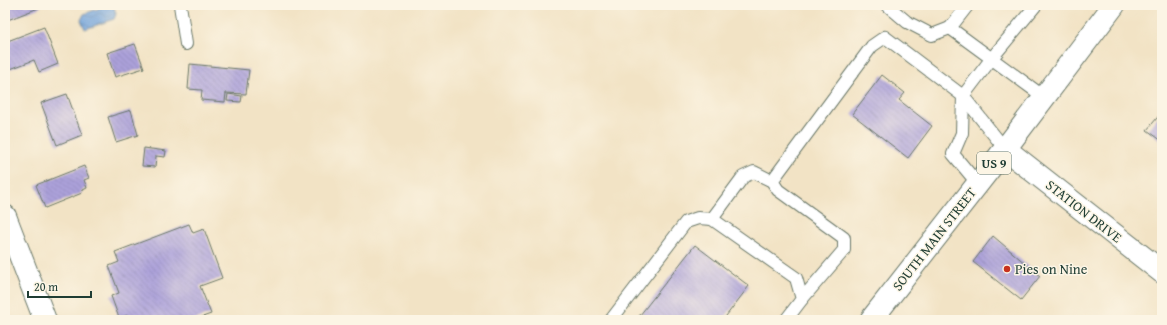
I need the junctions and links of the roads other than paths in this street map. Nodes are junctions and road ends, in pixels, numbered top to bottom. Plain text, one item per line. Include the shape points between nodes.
1 (180, 5) edge
2 (887, 5) edge
3 (968, 5) edge
4 (1036, 5) edge
5 (1114, 5) edge
6 (950, 28) junction
7 (186, 44) dead end
8 (992, 58) junction
9 (963, 96) junction
10 (1044, 97) junction
11 (1005, 149) junction
12 (772, 181) junction
13 (978, 184) junction
14 (5, 216) edge
15 (712, 219) junction
16 (1162, 272) edge
17 (802, 299) junction
18 (45, 320) edge
19 (611, 320) edge
20 (786, 320) edge
21 (871, 320) edge

1 - 7 lane
2 - 6 lane via 907,22 932,35
3 - 6 lane
4 - 8 lane
5 - 10 main road, SOUTH MAIN STREET / US 9
6 - 8 lane
8 - 9 lane
8 - 10 lane
9 - 11 lane
9 - 12 lane via 885,38 872,46
9 - 13 lane via 962,133 953,154
10 - 11 main road, SOUTH MAIN STREET / US 9
11 - 13 main road, SOUTH MAIN STREET / US 9
11 - 16 main road, STATION DRIVE
12 - 15 lane via 754,172 743,177
12 - 17 lane via 778,190 844,238 844,250
13 - 21 main road, SOUTH MAIN STREET / US 9
14 - 18 main road
15 - 17 lane via 796,278
15 - 19 lane via 698,218 686,222
17 - 20 lane

